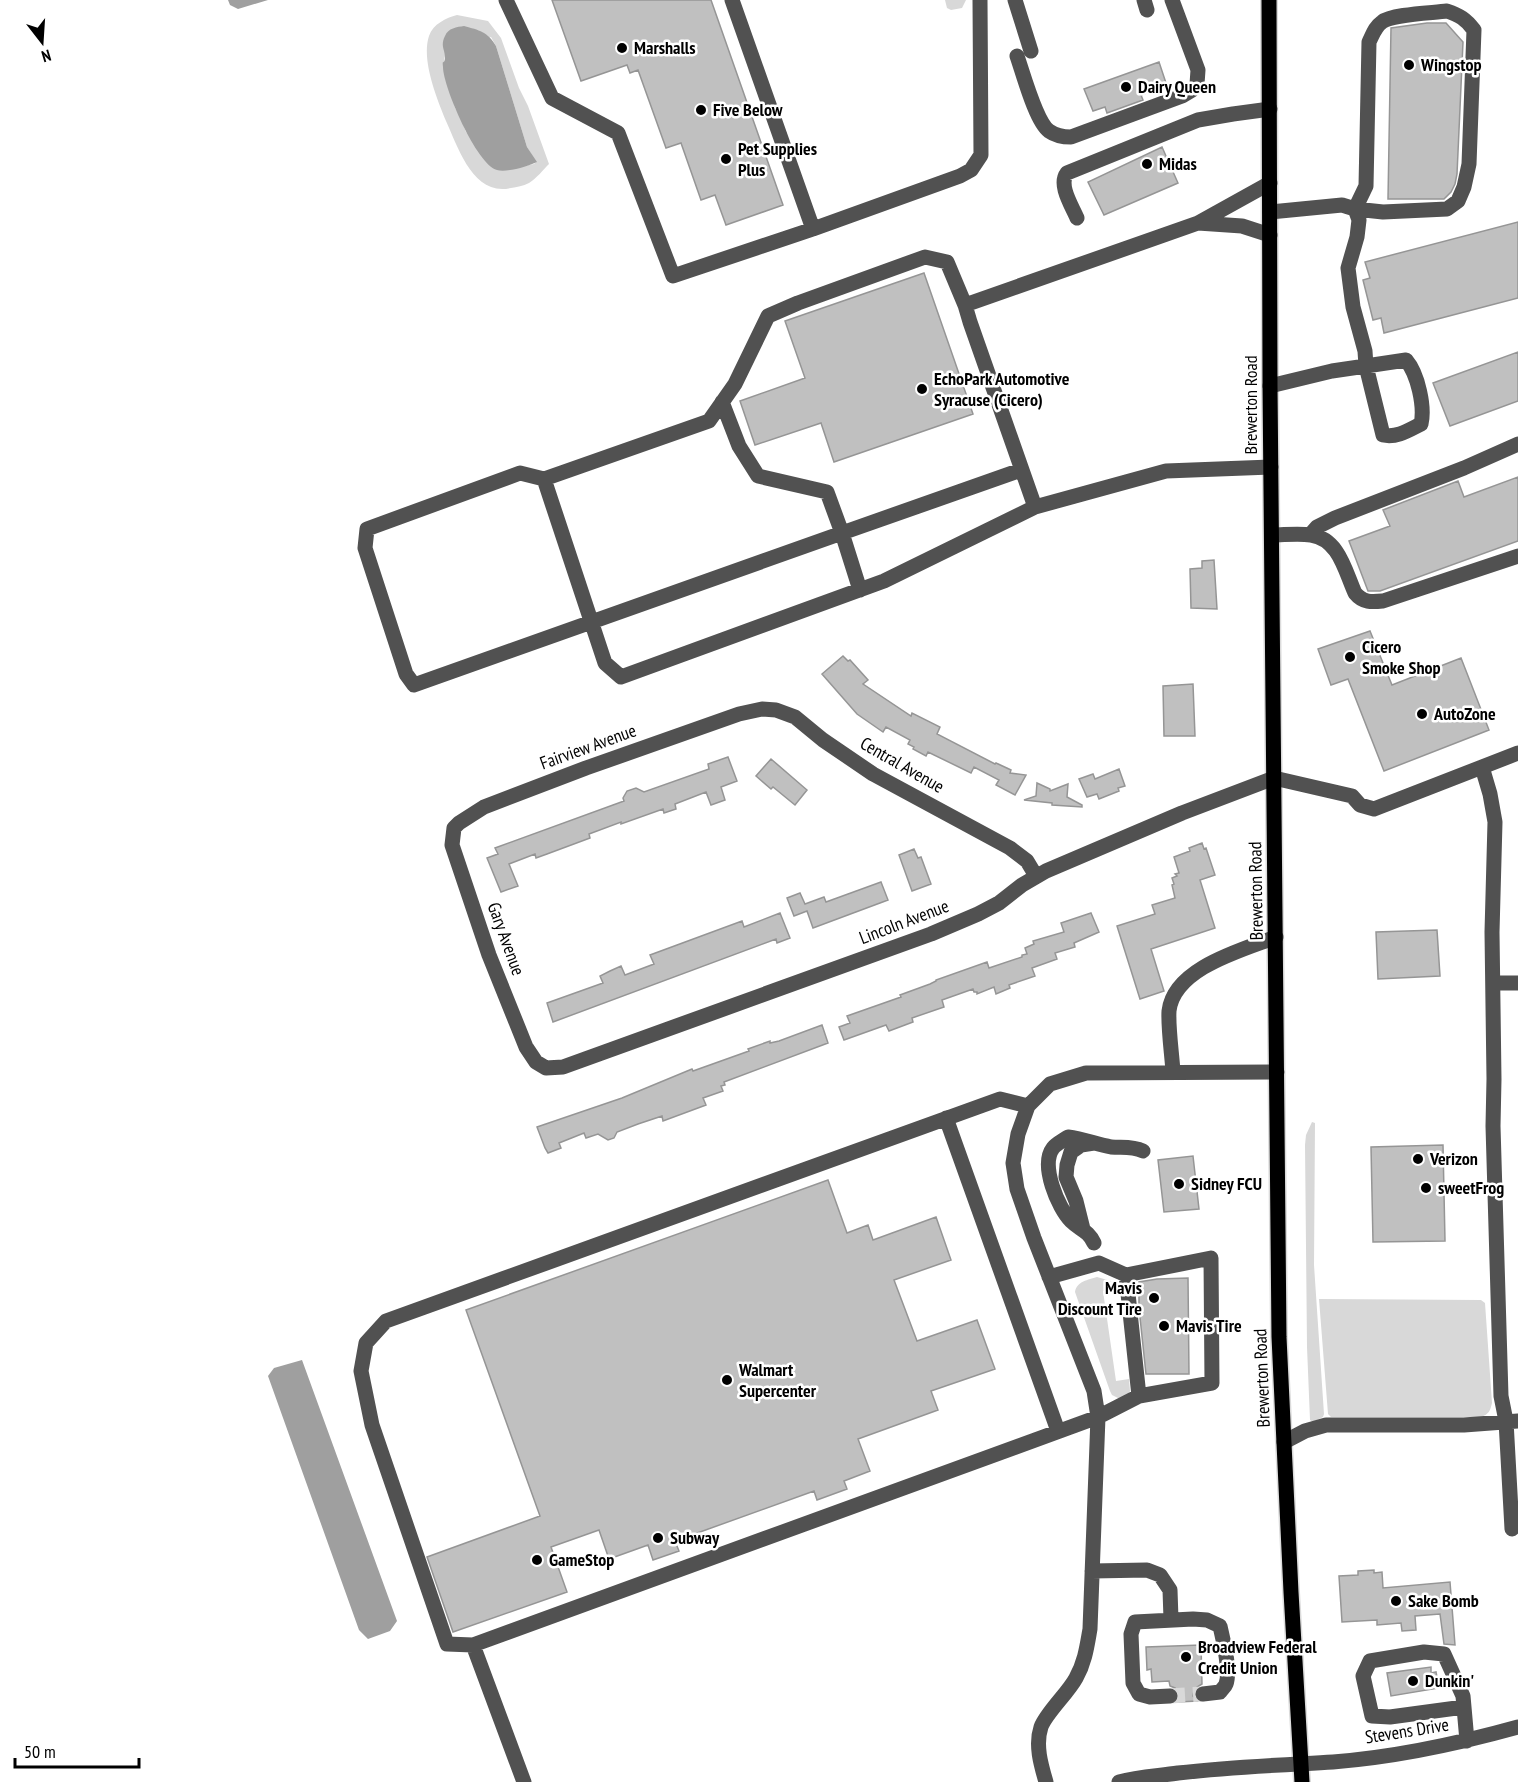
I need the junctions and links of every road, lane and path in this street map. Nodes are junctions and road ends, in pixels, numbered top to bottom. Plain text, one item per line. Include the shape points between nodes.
1 (506, 0) edge
2 (732, 0) edge
3 (980, 0) edge
4 (1015, 0) edge
5 (1172, 0) edge
6 (1269, 0) edge
7 (1270, 109) junction
8 (1270, 183) junction
9 (1355, 209) junction
10 (1270, 213) junction
11 (1077, 218) dead end
12 (1198, 223) junction
13 (813, 230) junction
14 (1270, 235) junction
15 (965, 305) junction
16 (1366, 366) junction
17 (1270, 386) junction
18 (722, 402) junction
19 (1518, 444) edge
20 (1271, 467) junction
21 (1021, 470) junction
22 (544, 478) junction
23 (1035, 507) junction
24 (842, 533) junction
25 (1272, 535) junction
26 (1310, 535) junction
27 (1518, 556) edge
28 (860, 590) junction
29 (592, 622) junction
30 (739, 714) joint
31 (1518, 753) edge
32 (1482, 767) junction
33 (1274, 778) junction
34 (455, 827) joint
35 (1036, 876) junction
36 (1276, 937) junction
37 (1493, 983) junction
38 (1518, 983) edge
39 (536, 1062) joint
40 (1173, 1072) junction
41 (1277, 1072) junction
42 (1028, 1106) junction
43 (946, 1118) junction
44 (1143, 1151) dead end
45 (1094, 1243) dead end
46 (1126, 1275) junction
47 (1049, 1277) junction
48 (1139, 1396) junction
49 (1098, 1417) junction
50 (1512, 1421) edge
51 (1058, 1431) junction
52 (1284, 1442) junction
53 (1512, 1529) dead end
54 (1092, 1572) junction
55 (1171, 1619) junction
56 (473, 1645) junction
57 (1203, 1694) tunnel mouth
58 (1170, 1696) tunnel mouth
59 (1464, 1707) junction
60 (1518, 1726) edge
61 (1467, 1741) junction
62 (1301, 1764) junction
63 (524, 1782) edge
64 (1046, 1782) edge
65 (1119, 1782) edge
66 (1302, 1782) edge

1 - 13 street via 552,98 618,133 673,276
2 - 13 street
3 - 13 street via 981,155 971,170
4 - 5 street via 1026,83 1043,126 1071,137 1182,96 1197,84 1198,70
6 - 7 main road, Brewerton Road
7 - 8 main road, Brewerton Road
7 - 11 street via 1198,120 1067,173 1063,184
8 - 10 main road, Brewerton Road
8 - 12 street
9 - 9 street via 1447,209 1458,201 1469,164 1473,30 1460,16 1447,11 1394,17 1375,28 1369,42 1366,186
9 - 10 street via 1342,205
9 - 16 street via 1359,220 1357,237 1348,268
10 - 14 main road, Brewerton Road
12 - 14 street via 1242,226
12 - 15 street
14 - 17 main road, Brewerton Road
15 - 18 street via 946,262 925,256 798,303 768,316
15 - 21 street
16 - 16 street via 1383,435 1400,434 1421,424 1422,401 1406,360
16 - 17 street
17 - 20 main road, Brewerton Road
18 - 22 street via 709,421
18 - 24 street via 740,446 758,476 827,492
19 - 26 street via 1335,518
20 - 23 street via 1166,471
20 - 25 main road, Brewerton Road
21 - 23 street
21 - 24 street
22 - 29 street
22 - 29 street via 520,473 367,529 365,548 406,674 414,685
23 - 28 street
24 - 28 street
24 - 29 street
25 - 26 street
25 - 33 main road, Brewerton Road
26 - 27 street via 1325,539 1334,547 1355,593 1370,602 1383,602
28 - 29 street via 621,677 605,663
30 - 34 street, Fairview Avenue via 484,807
30 - 35 street, Central Avenue via 762,709 795,717 873,774 1010,848 1027,861
31 - 32 street
32 - 33 street via 1374,809 1360,805 1352,796
32 - 37 street via 1495,822
33 - 35 street, Lincoln Avenue
33 - 36 main road, Brewerton Road
34 - 39 street, Gary Avenue via 452,845 489,955 526,1047
35 - 39 street, Lincoln Avenue via 999,903 931,934 563,1067 546,1068
36 - 40 street via 1212,963 1182,984 1169,1011
36 - 41 main road, Brewerton Road
37 - 38 street
37 - 50 street via 1501,1396
40 - 41 street
40 - 42 street via 1086,1073 1050,1084
41 - 52 main road, Brewerton Road via 1279,1337
42 - 43 street via 1000,1099
42 - 47 street via 1018,1134 1014,1172
43 - 51 street
43 - 56 street via 386,1321 366,1343 361,1371 372,1425 447,1644
44 - 45 street via 1097,1143 1081,1145 1071,1152 1066,1177 1083,1229
46 - 47 street via 1099,1263
46 - 48 street
46 - 48 street via 1211,1258 1212,1383
47 - 49 street via 1094,1391
48 - 49 street
49 - 51 street
49 - 54 street
50 - 52 street via 1326,1425
50 - 53 street
51 - 56 street
52 - 62 main road, Brewerton Road
54 - 55 street via 1147,1570 1160,1575 1170,1590
54 - 64 street via 1090,1629 1084,1661 1042,1726 1038,1744
55 - 57 street via 1207,1620 1220,1626 1226,1684 1220,1692
55 - 58 street via 1135,1622 1131,1634 1133,1683 1139,1694
56 - 63 street
59 - 59 street via 1444,1654 1424,1652 1370,1661 1363,1676 1372,1716
59 - 61 street
60 - 61 street, Stevens Drive
61 - 62 street, Stevens Drive via 1406,1754
62 - 65 street, Stevens Drive via 1217,1769
62 - 66 main road, Brewerton Road

